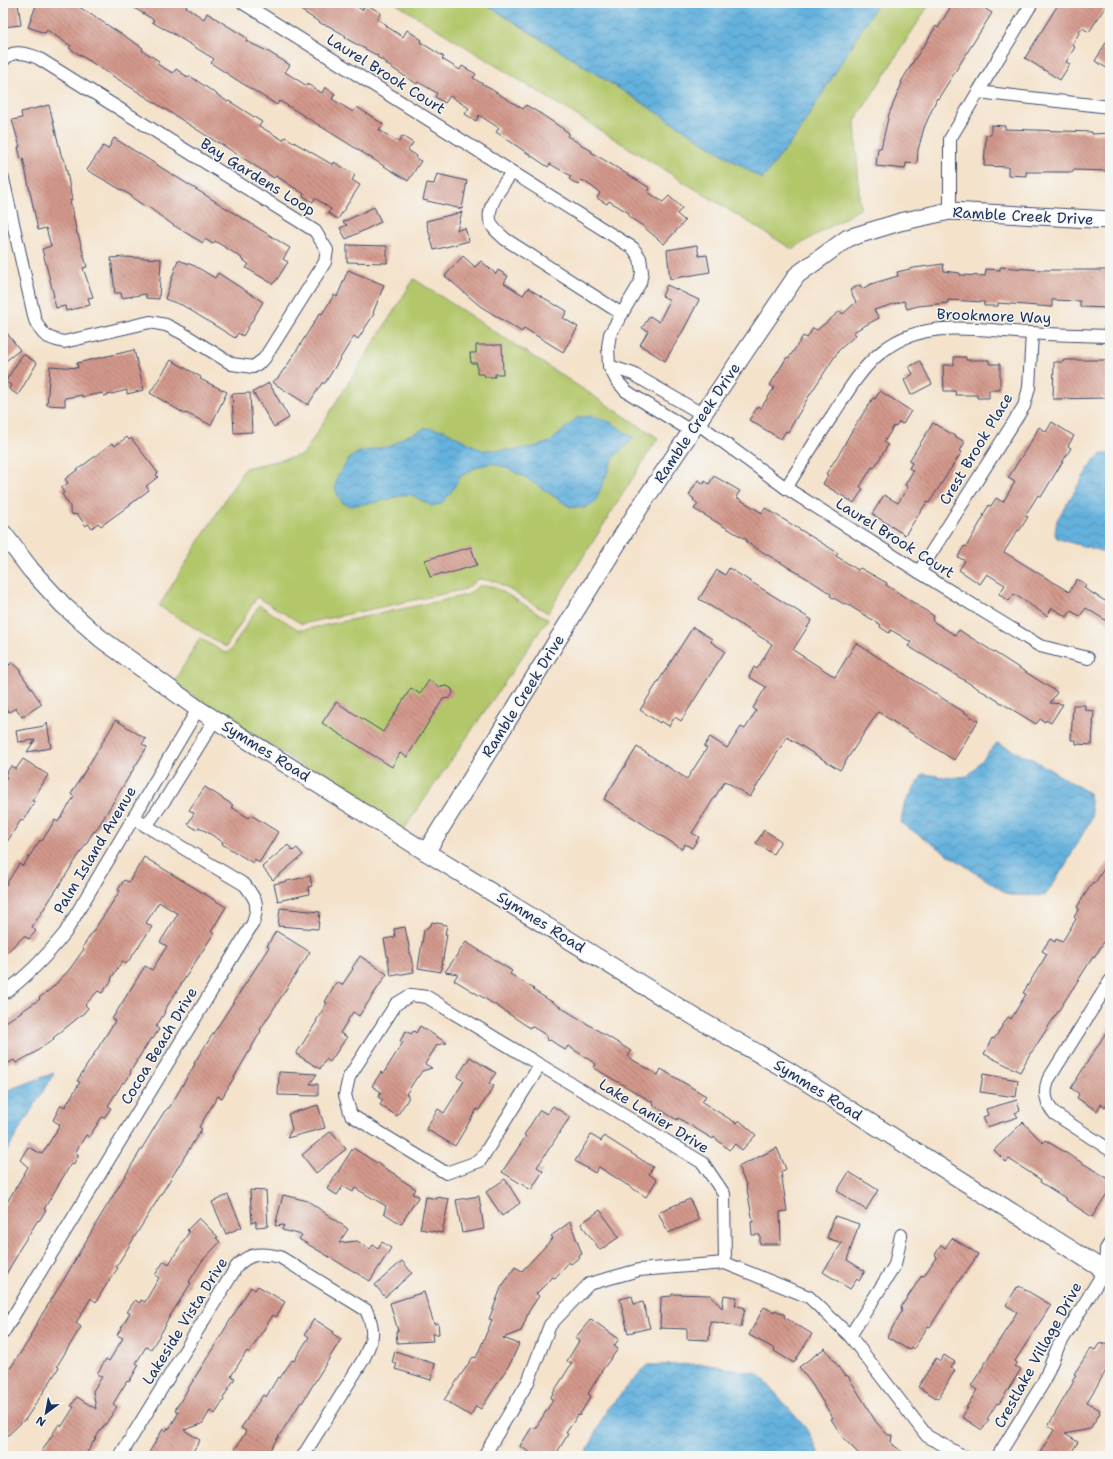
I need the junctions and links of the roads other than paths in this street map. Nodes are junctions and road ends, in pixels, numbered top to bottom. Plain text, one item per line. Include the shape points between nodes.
1 (243, 3) edge
2 (1032, 3) edge
3 (3, 61) edge
4 (978, 92) junction
5 (1110, 107) edge
6 (512, 172) junction
7 (3, 179) edge
8 (950, 211) junction
9 (1110, 220) edge
10 (622, 314) junction
11 (1032, 333) junction
12 (1110, 336) edge
13 (609, 366) junction
14 (697, 423) junction
15 (786, 488) junction
16 (3, 533) edge
17 (919, 572) junction
18 (1088, 658) dead end
19 (198, 709) junction
20 (215, 719) junction
21 (158, 777) junction
22 (174, 786) junction
23 (133, 818) junction
24 (146, 826) junction
25 (426, 852) junction
26 (1110, 982) edge
27 (3, 994) edge
28 (540, 1065) junction
29 (1110, 1150) edge
30 (901, 1235) dead end
31 (1110, 1243) edge
32 (725, 1263) junction
33 (1108, 1270) edge
34 (3, 1333) edge
35 (850, 1336) junction
36 (120, 1456) edge
37 (303, 1456) edge
38 (484, 1456) edge
39 (963, 1456) edge
40 (998, 1456) edge

1 - 6 street, Laurel Brook Court
2 - 4 street
3 - 7 street, Bay Gardens Loop via 5,57 16,53 38,58 315,231 327,250 325,262 264,359 253,366 232,364 182,333 166,325 150,322 64,342 41,332 35,320
4 - 5 street
4 - 8 street via 950,139
6 - 10 street, Laurel Brook Court via 633,248 640,258 642,272 640,284
6 - 10 street via 492,205 490,220 495,230
8 - 9 street, Ramble Creek Drive
8 - 14 street, Ramble Creek Drive via 900,222 848,238 797,275
10 - 13 street, Laurel Brook Court via 610,334
11 - 12 street, Brookmore Way
11 - 15 street, Brookmore Way via 944,328 904,338 884,349 849,389
11 - 17 street, Crest Brook Place via 1029,388 1024,406
13 - 14 street, Laurel Brook Court via 633,374
13 - 14 street, Laurel Brook Court via 626,391
14 - 15 street, Laurel Brook Court
14 - 25 street, Ramble Creek Drive via 640,507
15 - 17 street, Laurel Brook Court
16 - 19 street, Symmes Road via 30,570 63,605 100,638
17 - 18 street, Laurel Brook Court via 1040,646
19 - 20 street, Symmes Road
19 - 21 street, Palm Island Avenue
20 - 22 street, Palm Island Avenue
20 - 25 street, Symmes Road
21 - 22 street
21 - 23 street, Palm Island Avenue
22 - 24 street, Palm Island Avenue
23 - 24 street, Cocoa Beach Drive
23 - 27 street, Palm Island Avenue via 65,932 48,955
24 - 34 street, Cocoa Beach Drive via 245,885 254,896 257,910 252,923
25 - 33 street, Symmes Road via 789,1072
26 - 29 street via 1048,1080 1045,1089 1049,1107 1055,1114
28 - 28 street, Lake Lanier Drive via 427,997 411,995 396,1004 348,1076 345,1095 351,1115 446,1174 480,1161
28 - 32 street, Lake Lanier Drive via 703,1163 724,1194
30 - 35 street via 894,1265
31 - 33 street, Crestlake Village Drive via 1106,1249
32 - 35 street via 809,1297
32 - 38 street via 639,1270 589,1284 550,1325 528,1382
33 - 40 street, Crestlake Village Drive via 1058,1346 1043,1383
35 - 39 street via 927,1436
36 - 37 street, Lakeside Vista Drive via 237,1266 254,1255 267,1254 280,1257 366,1310 373,1332 363,1360

